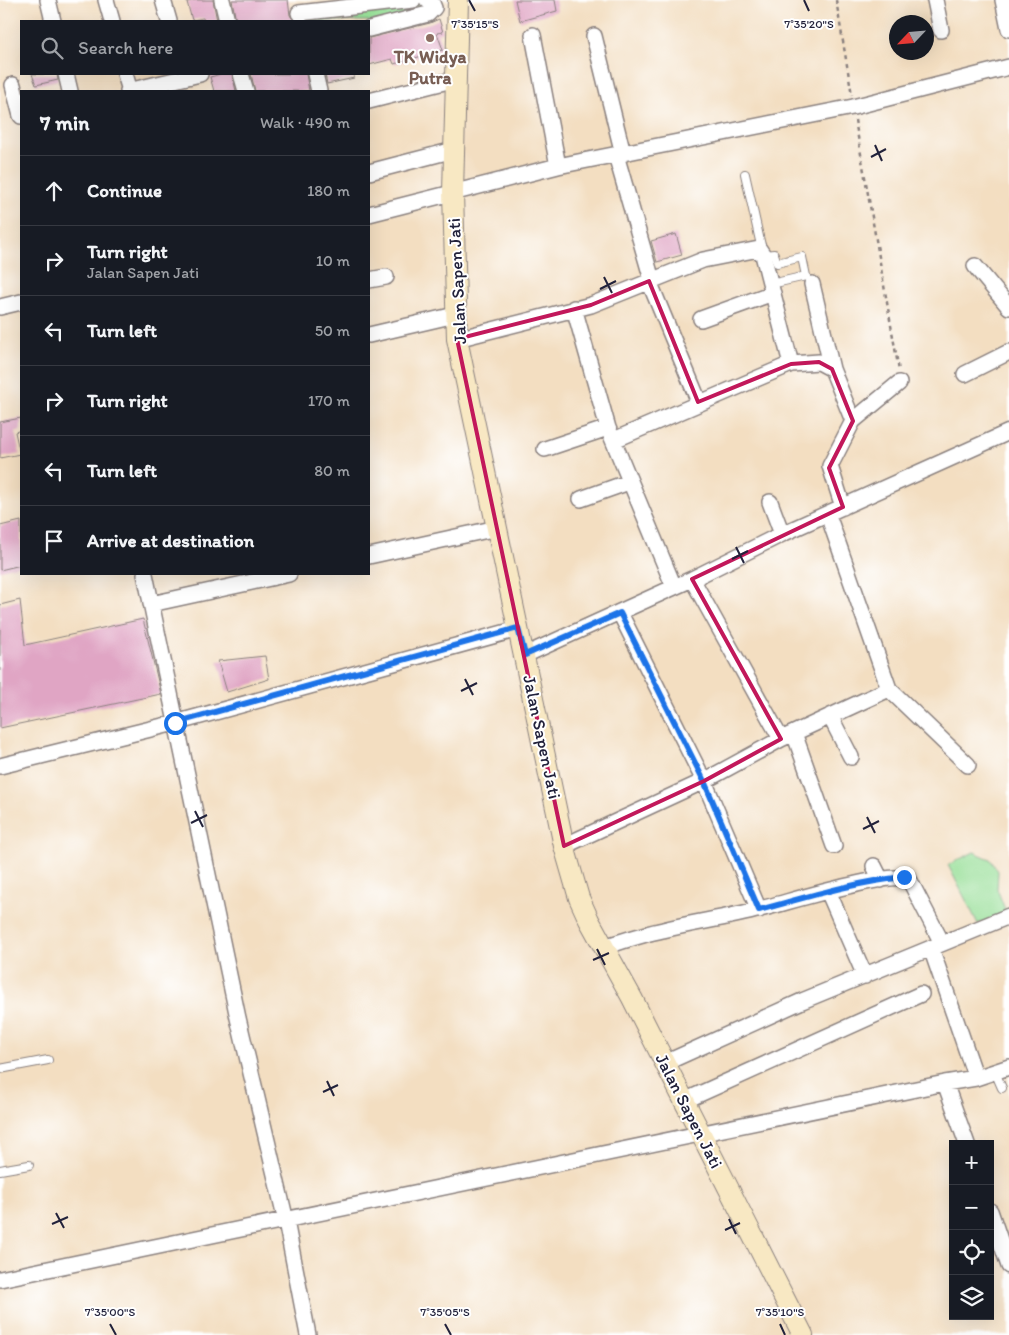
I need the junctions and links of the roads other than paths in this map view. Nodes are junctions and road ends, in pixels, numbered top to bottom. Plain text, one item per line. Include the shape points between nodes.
1 (48, 0) edge
2 (106, 0) edge
3 (163, 0) edge
4 (222, 0) edge
5 (413, 0) edge
6 (427, 0) edge
7 (458, 0) edge
8 (935, 0) edge
9 (1003, 0) edge
10 (298, 12) edge
11 (53, 20) edge
12 (112, 20) edge
13 (169, 20) edge
14 (227, 20) edge
15 (370, 29) edge
16 (1009, 29) edge
17 (941, 30) dead end
18 (533, 35) dead end
19 (594, 36) dead end
20 (1009, 67) edge
21 (66, 75) edge
22 (125, 75) edge
23 (198, 75) edge
24 (241, 75) edge
25 (314, 75) edge
26 (456, 79) junction
27 (184, 81) edge
28 (13, 85) dead end
29 (70, 90) edge
30 (129, 90) edge
31 (134, 90) edge
32 (246, 90) edge
33 (319, 90) edge
34 (370, 100) edge
35 (20, 112) edge
36 (454, 150) junction
37 (619, 154) junction
38 (558, 166) junction
39 (370, 172) edge
40 (745, 174) dead end
41 (453, 192) junction
42 (370, 214) edge
43 (763, 254) junction
44 (975, 266) dead end
45 (386, 277) dead end
46 (370, 280) edge
47 (651, 281) junction
48 (812, 284) dead end
49 (772, 288) junction
50 (20, 302) edge
51 (0, 307) edge
52 (1009, 307) edge
53 (574, 308) junction
54 (455, 315) junction
55 (700, 319) dead end
56 (370, 335) edge
57 (457, 339) junction
58 (1009, 352) edge
59 (791, 364) junction
60 (832, 369) junction
61 (965, 374) dead end
62 (899, 383) road end
63 (698, 402) junction
64 (853, 421) junction
65 (611, 434) junction
66 (1002, 436) edge
67 (545, 449) dead end
68 (629, 482) junction
69 (580, 499) dead end
70 (770, 502) dead end
71 (843, 507) junction
72 (828, 515) junction
73 (498, 528) junction
74 (782, 534) junction
75 (370, 556) edge
76 (145, 575) edge
77 (284, 575) edge
78 (692, 579) junction
79 (674, 587) junction
80 (151, 604) junction
81 (620, 613) junction
82 (518, 628) junction
83 (525, 655) junction
84 (889, 689) junction
85 (830, 716) junction
86 (175, 723) junction
87 (787, 736) junction
88 (851, 757) dead end
89 (968, 765) dead end
90 (0, 766) edge
91 (704, 781) junction
92 (564, 846) junction
93 (834, 846) dead end
94 (828, 891) junction
95 (759, 910) junction
96 (1009, 916) edge
97 (936, 945) junction
98 (604, 947) junction
99 (865, 976) junction
100 (921, 994) dead end
101 (48, 1060) dead end
102 (665, 1063) junction
103 (0, 1069) edge
104 (1002, 1069) edge
105 (976, 1078) junction
106 (945, 1083) junction
107 (1002, 1088) dead end
108 (684, 1101) junction
109 (700, 1134) junction
110 (966, 1140) edge
111 (29, 1165) dead end
112 (0, 1170) edge
113 (286, 1221) junction
114 (994, 1223) edge
115 (1009, 1266) edge
116 (0, 1279) edge
117 (308, 1335) edge
118 (803, 1335) edge

1 - 11 street
2 - 12 street
3 - 13 street
4 - 14 street
5 - 10 street
6 - 15 street via 434,8 428,14
7 - 26 street, Jalan Sapen Jati
8 - 17 street
9 - 16 street
18 - 38 street
19 - 37 street
20 - 37 street via 853,107
21 - 29 street
22 - 30 street
23 - 27 street
24 - 32 street
25 - 33 street
26 - 34 street
26 - 36 street, Jalan Sapen Jati
27 - 31 street
28 - 35 street
36 - 39 street
36 - 41 street, Jalan Sapen Jati
37 - 38 street
37 - 47 street
38 - 41 street
40 - 43 lane
41 - 42 street
41 - 54 street, Jalan Sapen Jati
43 - 47 street via 759,249 703,260
43 - 49 street
43 - 49 lane via 774,254 777,263 802,257 806,276
44 - 52 street
45 - 46 street
47 - 53 street
47 - 63 street
48 - 60 street
49 - 55 street
49 - 59 street
50 - 51 street
53 - 57 street
53 - 65 street
54 - 56 street
54 - 57 street, Jalan Sapen Jati
57 - 73 street, Jalan Sapen Jati
58 - 61 street
59 - 60 street via 819,362
59 - 63 street
60 - 64 street
62 - 64 street
63 - 65 street
64 - 71 street via 830,468
65 - 67 street
65 - 68 street
66 - 71 street
68 - 69 street
68 - 79 street
70 - 74 street
71 - 72 street
72 - 74 street
72 - 84 street
73 - 75 street
73 - 82 street, Jalan Sapen Jati
74 - 78 street
76 - 80 street
77 - 80 street
78 - 79 street
78 - 87 street
79 - 81 street
80 - 86 street
81 - 83 street
81 - 91 street
82 - 83 street, Jalan Sapen Jati
82 - 86 street
83 - 92 street, Jalan Sapen Jati
84 - 85 street
84 - 89 street
85 - 87 street
85 - 88 street
86 - 90 street
86 - 113 street via 238,1018
87 - 91 street
87 - 93 street
91 - 92 street
91 - 95 street
92 - 98 street, Jalan Sapen Jati via 579,898
94 - 95 street
94 - 97 street via 878,873 909,879
94 - 99 street
95 - 98 street via 662,930
96 - 97 street
97 - 99 street
97 - 105 street
98 - 102 street, Jalan Sapen Jati
99 - 102 street
100 - 108 street
101 - 103 lane
102 - 108 street, Jalan Sapen Jati
104 - 105 street
104 - 107 lane
105 - 106 street
106 - 109 street
106 - 110 street
108 - 109 street, Jalan Sapen Jati
109 - 113 street
109 - 118 street, Jalan Sapen Jati
111 - 112 lane
113 - 116 street
113 - 117 street
114 - 115 street

